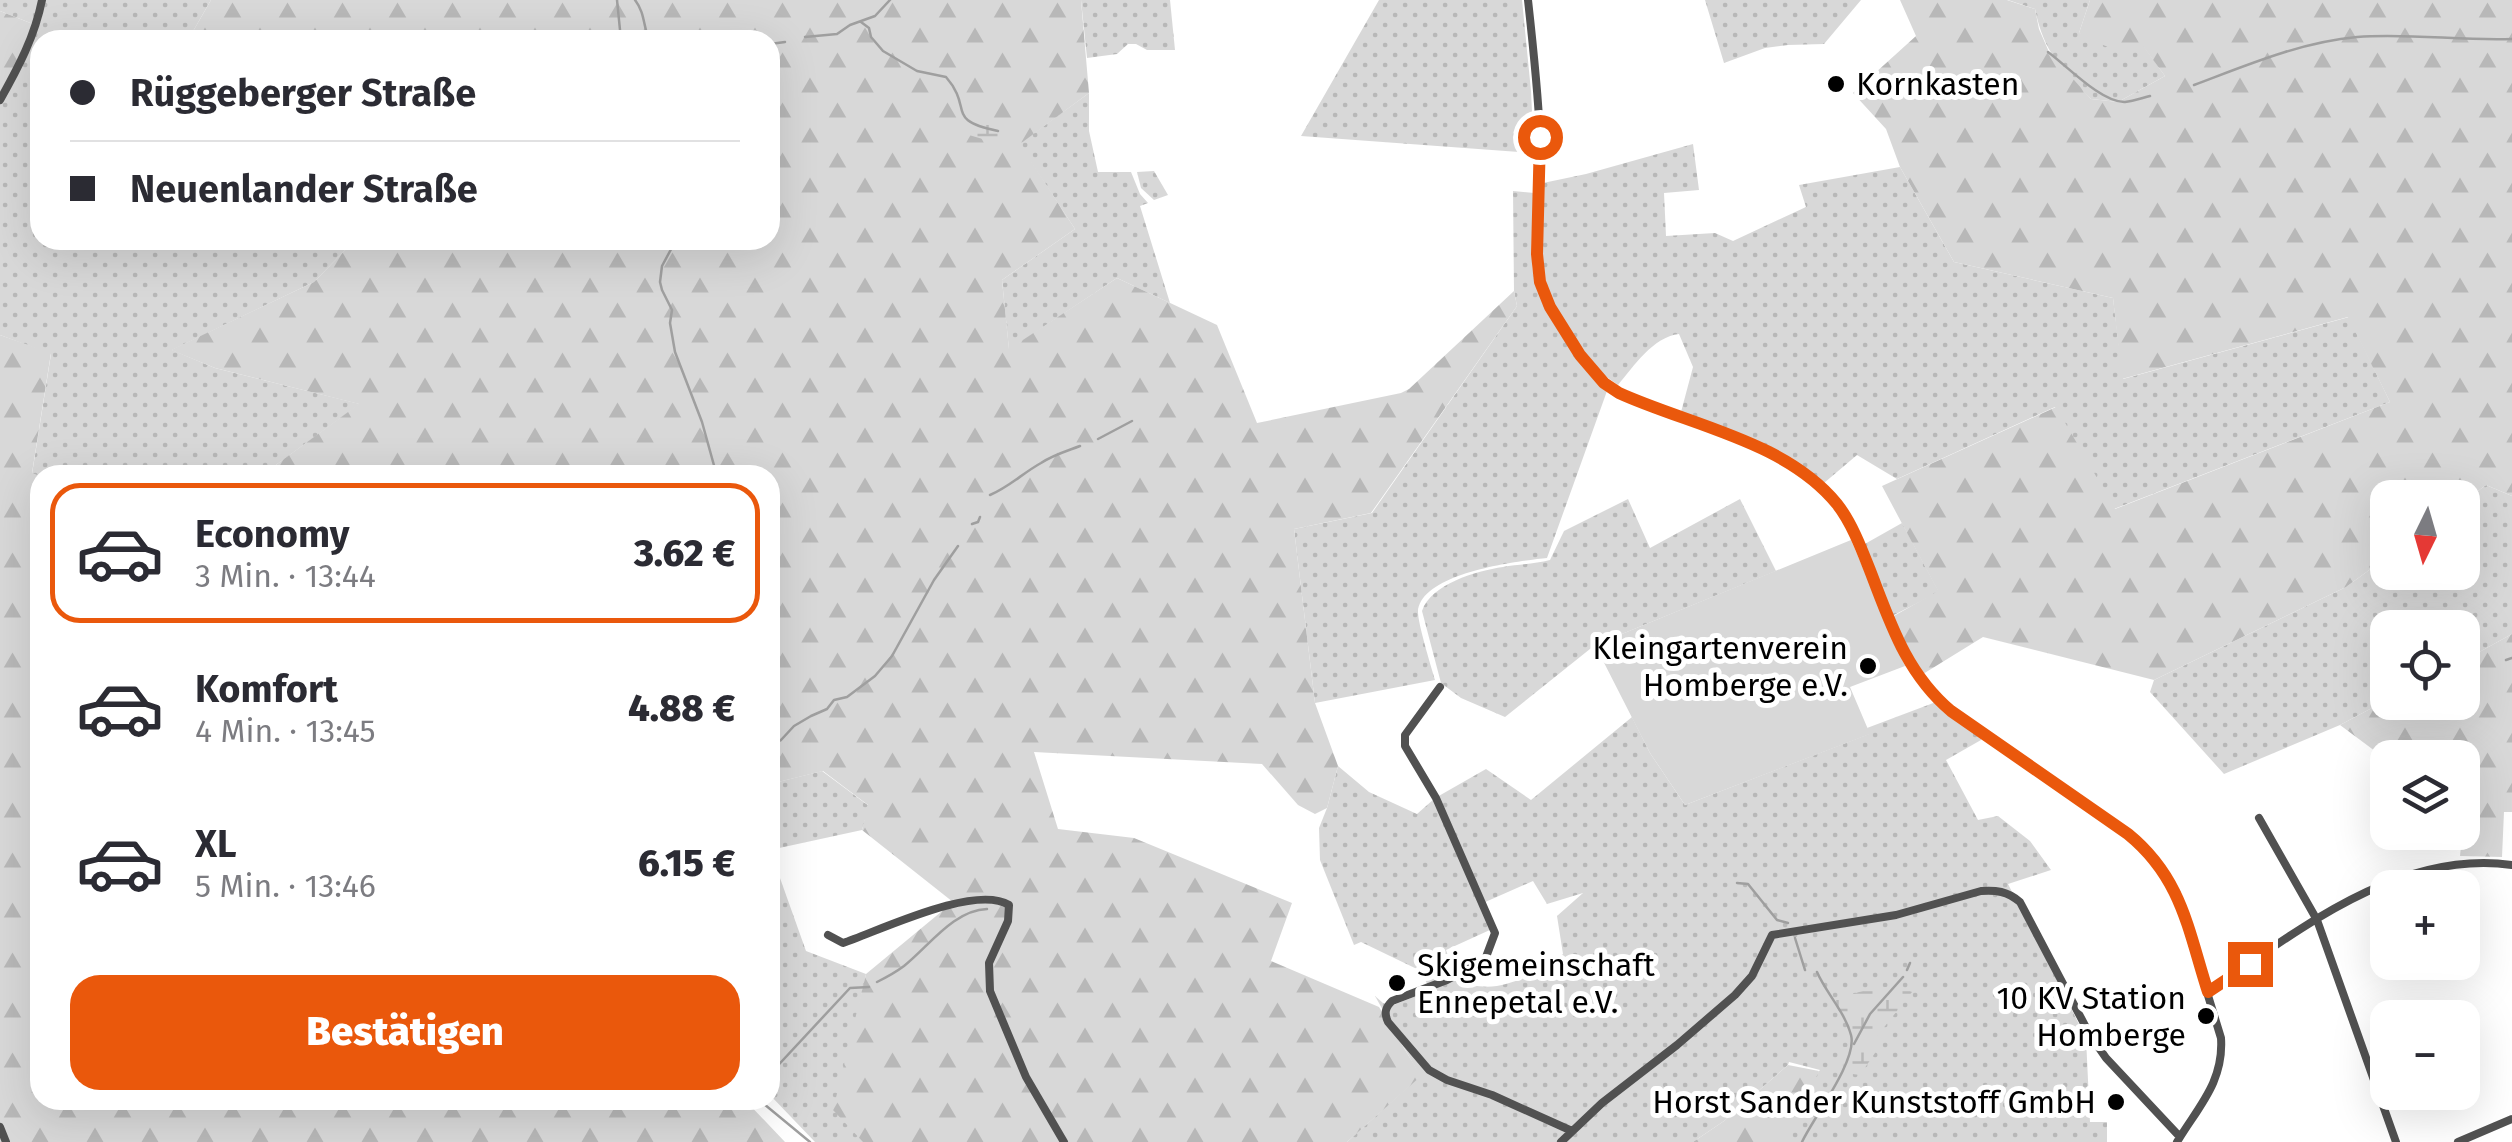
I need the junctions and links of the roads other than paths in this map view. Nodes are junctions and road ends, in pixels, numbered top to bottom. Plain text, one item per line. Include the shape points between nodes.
1 (42, 0) edge
2 (1528, 0) edge
3 (34, 30) edge
4 (30, 40) edge
5 (0, 100) edge
6 (1440, 686) dead end
7 (2259, 818) dead end
8 (2512, 865) edge
9 (2317, 920) junction
10 (828, 934) dead end
11 (2208, 992) junction
12 (2512, 1119) edge
13 (0, 1127) edge
14 (1572, 1131) junction
15 (2178, 1140) edge
16 (6, 1142) edge
17 (1064, 1142) edge
18 (1561, 1142) edge
19 (2396, 1142) edge
20 (2458, 1142) edge

1 - 3 street
2 - 11 street via 1540,137 1540,282 1580,355 1619,393 1732,436 1802,471 1824,490 1856,540 1905,656 1933,694 2156,861 2177,894
4 - 5 street
6 - 14 street via 1405,735 1405,746 1436,798 1495,933 1486,957 1392,1001 1385,1014 1438,1076
7 - 9 street
8 - 9 street via 2432,867
9 - 11 street
9 - 19 street
10 - 17 street via 843,942 970,900 1009,905 989,963 990,991 1026,1077
11 - 15 street via 2222,1064
12 - 20 street
13 - 16 street
14 - 15 street via 1735,995 1772,935 1896,915 1994,890 2020,902 2090,1035
14 - 18 street

